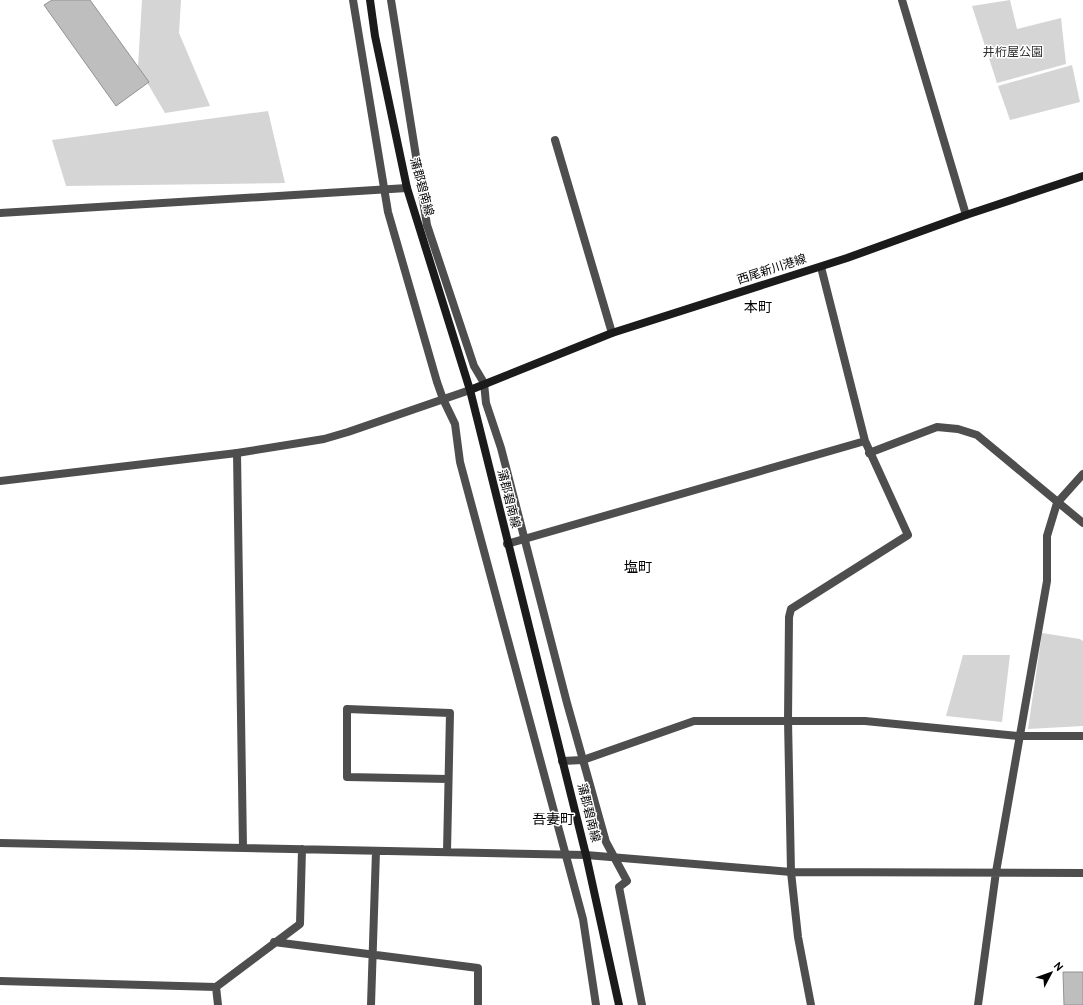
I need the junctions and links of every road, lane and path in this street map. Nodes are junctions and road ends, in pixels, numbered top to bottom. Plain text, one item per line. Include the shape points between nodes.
1 (353, 0) edge
2 (370, 0) edge
3 (391, 0) edge
4 (902, 0) edge
5 (555, 140) dead end
6 (1083, 176) edge
7 (407, 188) junction
8 (384, 190) junction
9 (0, 213) edge
10 (966, 215) junction
11 (821, 267) junction
12 (612, 333) junction
13 (484, 383) junction
14 (470, 390) junction
15 (443, 399) junction
16 (865, 441) junction
17 (238, 453) junction
18 (869, 453) junction
19 (1083, 474) edge
20 (0, 481) edge
21 (1057, 503) junction
22 (1083, 523) edge
23 (524, 540) junction
24 (507, 544) junction
25 (788, 720) junction
26 (1019, 736) junction
27 (1083, 736) edge
28 (583, 760) junction
29 (562, 761) junction
30 (448, 779) junction
31 (0, 843) edge
32 (243, 848) junction
33 (302, 849) junction
34 (376, 851) junction
35 (447, 852) junction
36 (564, 855) junction
37 (586, 855) junction
38 (615, 858) junction
39 (791, 872) junction
40 (996, 872) junction
41 (1083, 873) edge
42 (274, 942) junction
43 (373, 956) junction
44 (0, 981) edge
45 (216, 987) junction
46 (218, 1005) edge
47 (371, 1005) edge
48 (478, 1005) edge
49 (596, 1005) edge
50 (619, 1005) edge
51 (642, 1005) edge
52 (811, 1005) edge
53 (978, 1005) edge

1 - 8 street
2 - 7 main road, 蒲郡碧南線 via 375,36
3 - 13 street via 427,225 474,366
4 - 10 street
5 - 12 street
6 - 10 main road, 西尾新川港線
7 - 8 street
7 - 14 main road, 蒲郡碧南線
8 - 9 street
8 - 15 street via 388,212
10 - 11 main road, 西尾新川港線
11 - 12 main road, 西尾新川港線
11 - 16 street
12 - 13 main road, 西尾新川港線
13 - 14 main road, 西尾新川港線
13 - 23 street via 486,403 501,448
14 - 15 street
14 - 24 main road, 蒲郡碧南線
15 - 17 street via 324,439
15 - 36 street via 456,424 460,462
16 - 18 street
16 - 23 street
17 - 20 street
17 - 32 street
18 - 21 street via 937,427 958,428 977,435
18 - 25 street via 908,535 791,609
19 - 21 street
21 - 22 street
21 - 26 street via 1047,536 1047,581
23 - 24 street
23 - 28 street
24 - 29 main road, 蒲郡碧南線
25 - 26 street via 865,721
25 - 28 street via 694,721
25 - 39 street
26 - 27 street
26 - 40 street
28 - 29 street
28 - 38 street via 606,842
29 - 37 main road, 蒲郡碧南線
30 - 30 street via 450,713 347,709 347,777
30 - 35 street
31 - 32 street
32 - 33 street
33 - 34 street
33 - 42 street via 300,924
34 - 35 street
34 - 43 street
35 - 36 street
36 - 37 street
36 - 49 street via 583,918
37 - 38 street
37 - 50 main road, 蒲郡碧南線
38 - 39 street
38 - 51 street via 627,881 619,887
39 - 40 street
39 - 52 street via 798,936
40 - 41 street
40 - 53 street
42 - 43 street
42 - 45 street
43 - 47 street
43 - 48 street via 478,968
44 - 45 street
45 - 46 street

